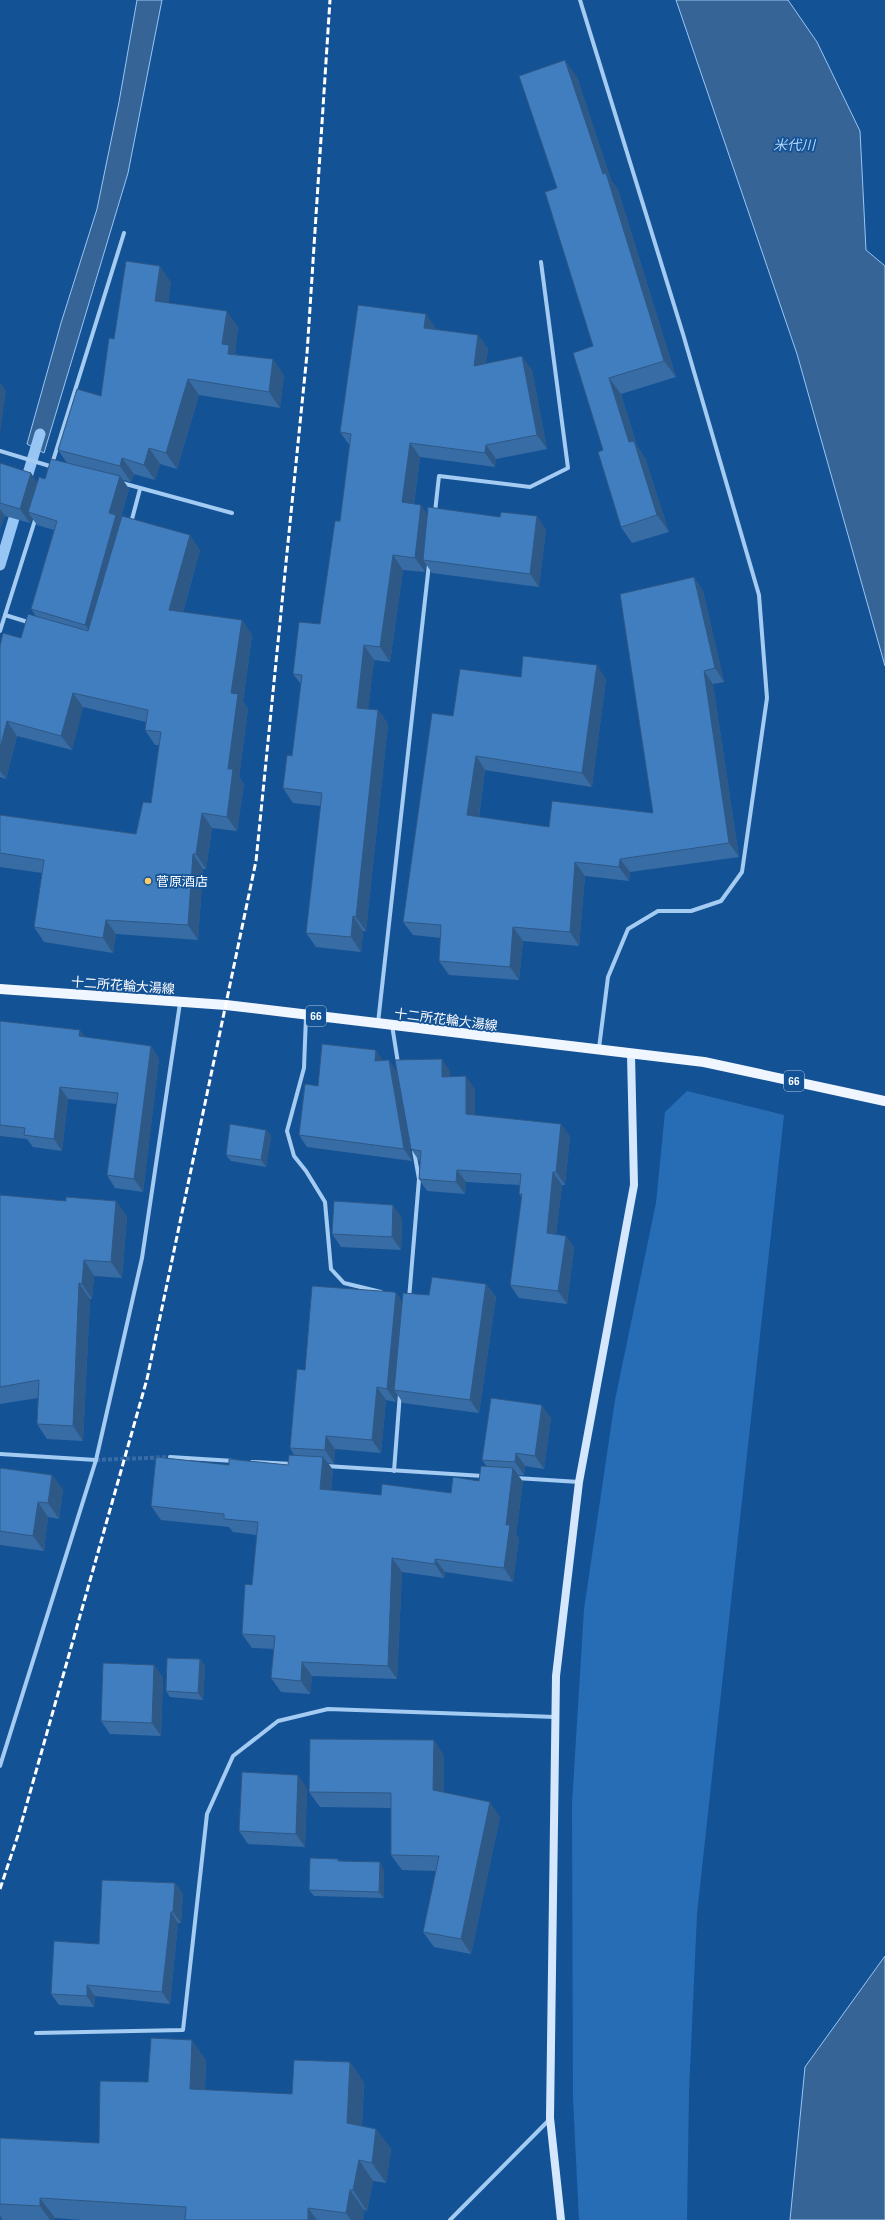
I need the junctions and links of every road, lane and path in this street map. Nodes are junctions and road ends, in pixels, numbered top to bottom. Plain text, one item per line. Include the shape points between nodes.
1 (580, 0) edge
2 (124, 233) dead end
3 (541, 262) dead end
4 (0, 451) edge
5 (51, 467) junction
6 (58, 468) edge
7 (49, 474) edge
8 (119, 483) edge
9 (140, 489) junction
10 (37, 512) edge
11 (232, 513) dead end
12 (434, 516) edge
13 (129, 527) edge
14 (430, 555) edge
15 (5, 615) junction
16 (35, 624) edge
17 (0, 631) edge
18 (0, 989) edge
19 (180, 1001) junction
20 (306, 1014) junction
21 (378, 1023) junction
22 (392, 1025) junction
23 (598, 1051) junction
24 (631, 1055) junction
25 (399, 1069) edge
26 (885, 1101) edge
27 (413, 1148) edge
28 (389, 1294) edge
29 (402, 1300) edge
30 (401, 1391) edge
31 (0, 1454) edge
32 (170, 1457) tunnel mouth
33 (96, 1460) junction
34 (239, 1461) edge
35 (247, 1462) edge
36 (301, 1465) edge
37 (316, 1466) edge
38 (394, 1471) junction
39 (489, 1476) edge
40 (511, 1478) edge
41 (580, 1482) junction
42 (556, 1717) junction
43 (0, 1766) edge
44 (36, 2033) dead end
45 (550, 2118) junction
46 (450, 2220) edge
47 (561, 2220) edge

1 - 23 street via 683,334 759,595 767,698 742,872 721,901 691,911 658,911 628,929 608,977
2 - 5 street
3 - 12 street via 568,468 530,488 439,476
4 - 5 street
5 - 6 street
5 - 7 street
8 - 9 street
9 - 11 street
9 - 13 street
10 - 15 street
14 - 21 street
15 - 16 street
15 - 17 street
18 - 19 main road, 十二所花輪大湯線 / 66
19 - 20 main road, 十二所花輪大湯線 / 66
19 - 33 street via 142,1258
20 - 21 main road, 十二所花輪大湯線 / 66
20 - 28 street via 304,1068 287,1131 294,1156 325,1202 331,1269 344,1283
21 - 22 main road, 十二所花輪大湯線 / 66
22 - 23 main road, 十二所花輪大湯線 / 66
22 - 25 street
23 - 24 main road, 十二所花輪大湯線 / 66
24 - 26 main road, 十二所花輪大湯線 / 66 via 704,1062
24 - 41 street via 634,1185
27 - 29 street via 419,1179 408,1304
30 - 38 street
31 - 33 street
32 - 34 street
33 - 43 street
35 - 36 street
37 - 38 street
38 - 39 street
40 - 41 street
41 - 42 street via 556,1676
42 - 44 street via 328,1709 278,1722 233,1756 206,1814 184,2030
42 - 45 street
45 - 46 street
45 - 47 street

